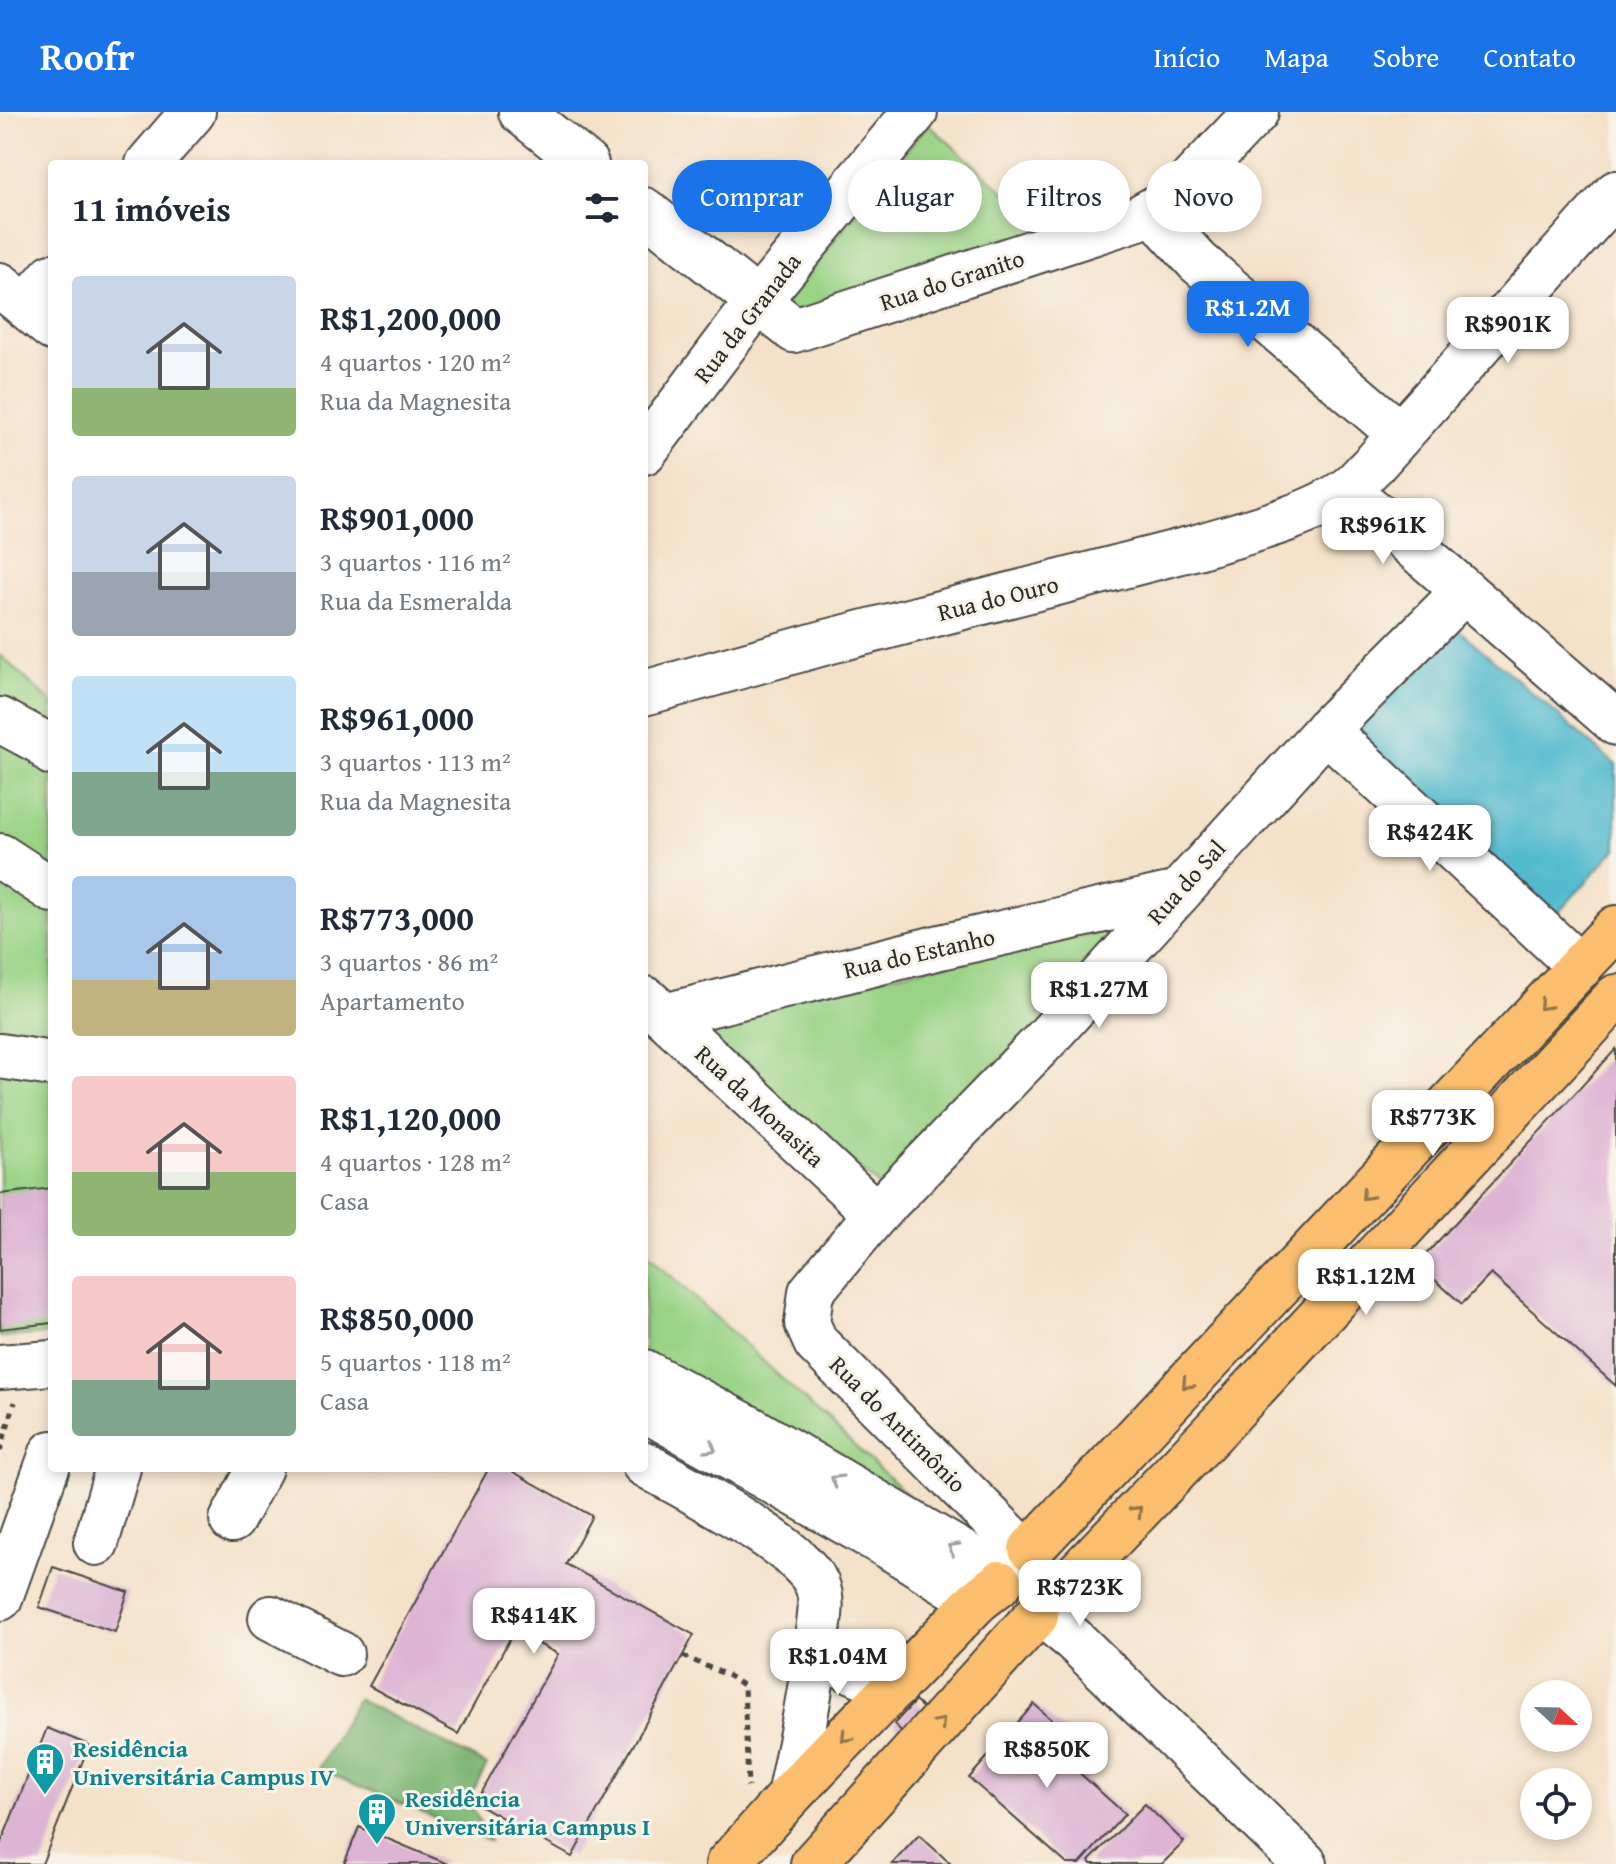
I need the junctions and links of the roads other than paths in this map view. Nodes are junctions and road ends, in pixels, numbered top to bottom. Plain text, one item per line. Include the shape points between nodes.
1 (193, 112) edge
2 (521, 112) edge
3 (915, 112) edge
4 (1256, 112) edge
5 (151, 160) edge
6 (581, 160) edge
7 (1211, 160) edge
8 (1616, 193) edge
9 (648, 213) edge
10 (1146, 214) edge
11 (1171, 232) edge
12 (758, 301) junction
13 (1400, 434) junction
14 (648, 447) edge
15 (1348, 490) junction
16 (1463, 592) junction
17 (648, 692) edge
18 (0, 720) edge
19 (1616, 723) edge
20 (1326, 730) junction
21 (48, 749) edge
22 (0, 856) edge
23 (48, 887) edge
24 (1174, 894) junction
25 (1616, 928) edge
26 (1580, 967) junction
27 (1616, 997) edge
28 (654, 1006) edge
29 (0, 1056) edge
30 (48, 1063) edge
31 (1440, 1116) junction
32 (1474, 1150) junction
33 (876, 1214) junction
34 (818, 1282) joint
35 (48, 1365) edge
36 (648, 1374) edge
37 (8, 1383) edge
38 (648, 1411) edge
39 (48, 1464) edge
40 (648, 1466) edge
41 (117, 1472) edge
42 (258, 1472) edge
43 (232, 1520) dead end
44 (96, 1543) dead end
45 (1007, 1572) junction
46 (0, 1598) edge
47 (1056, 1611) junction
48 (271, 1618) dead end
49 (816, 1650) junction
50 (341, 1654) dead end
51 (896, 1686) junction
52 (769, 1798) junction
53 (728, 1864) edge
54 (813, 1864) edge
55 (1305, 1864) edge

1 - 5 street
2 - 6 street
3 - 12 street, Rua da Granada
4 - 7 street, Rua do Granito
8 - 13 street
9 - 12 street
10 - 12 street, Rua do Granito via 794,330
11 - 13 street via 1198,262
12 - 14 street, Rua da Granada
13 - 15 street
15 - 16 street
15 - 17 street, Rua do Ouro via 1296,514 1197,547
16 - 19 street
16 - 20 street, Rua do Sal
18 - 21 street
20 - 24 street, Rua do Sal
20 - 26 street
22 - 23 street
24 - 28 street, Rua do Estanho
24 - 33 street, Rua do Sal via 1044,1041
25 - 26 main road
26 -> 31 main road
27 - 32 main road
28 - 33 street, Rua da Monasita
29 - 30 street
31 - 32 main road
31 -> 45 main road
47 -> 32 main road
33 - 34 street, Rua do Sal
34 - 45 street, Rua do Antimônio via 807,1312 816,1343
35 - 37 street
45 -> 36 street
38 -> 45 street via 888,1546
39 - 46 street
40 - 49 street via 798,1559 820,1594
41 - 44 street
42 - 43 street
45 - 47 main road via 1004,1601 1014,1611
45 - 47 main road via 1041,1549 1055,1556 1064,1571
45 - 51 main road
54 -> 47 main road
47 - 55 street
48 - 50 street
49 - 51 street via 842,1668
49 - 52 street via 803,1732
51 -> 52 main road
52 - 53 main road

